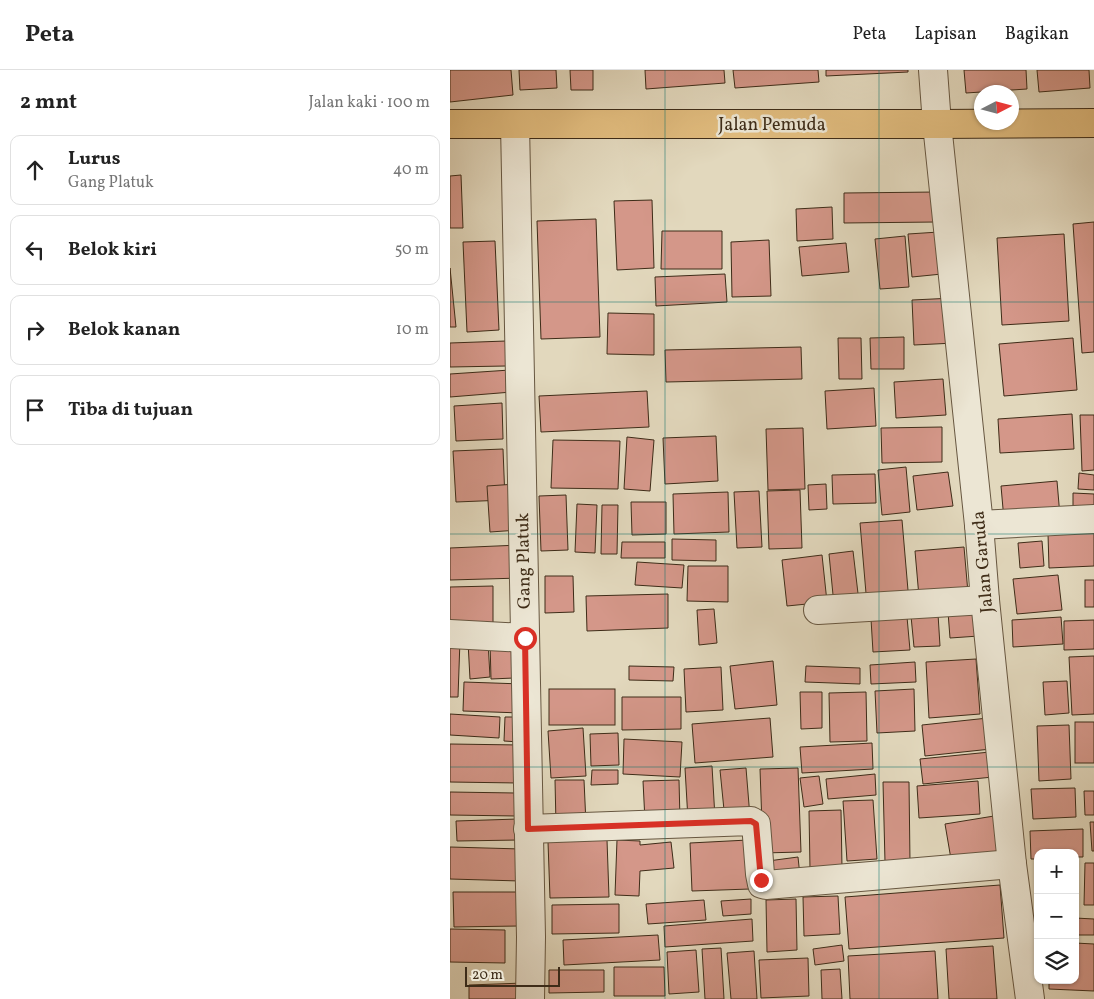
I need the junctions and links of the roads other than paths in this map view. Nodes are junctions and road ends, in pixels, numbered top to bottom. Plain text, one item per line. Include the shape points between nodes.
1 (933, 70) edge
2 (1094, 123) edge
3 (450, 124) edge
4 (515, 124) junction
5 (937, 124) junction
6 (1094, 519) edge
7 (979, 525) junction
8 (985, 600) junction
9 (818, 610) dead end
10 (450, 634) edge
11 (525, 638) junction
12 (528, 829) junction
13 (1012, 864) junction
14 (530, 999) edge
15 (1030, 999) edge

1 - 5 street, Jalan Garuda
2 - 5 main road, Jalan Pemuda
3 - 4 main road, Jalan Pemuda
4 - 5 main road, Jalan Pemuda
4 - 11 street, Gang Platuk
5 - 7 street, Jalan Garuda
6 - 7 street
7 - 8 street, Jalan Garuda
8 - 9 street
8 - 13 street, Jalan Garuda
10 - 11 street
11 - 12 street, Gang Platuk
12 - 13 street via 751,821 756,824 761,880 766,885
12 - 14 street, Gang Platuk
13 - 15 street, Jalan Garuda

